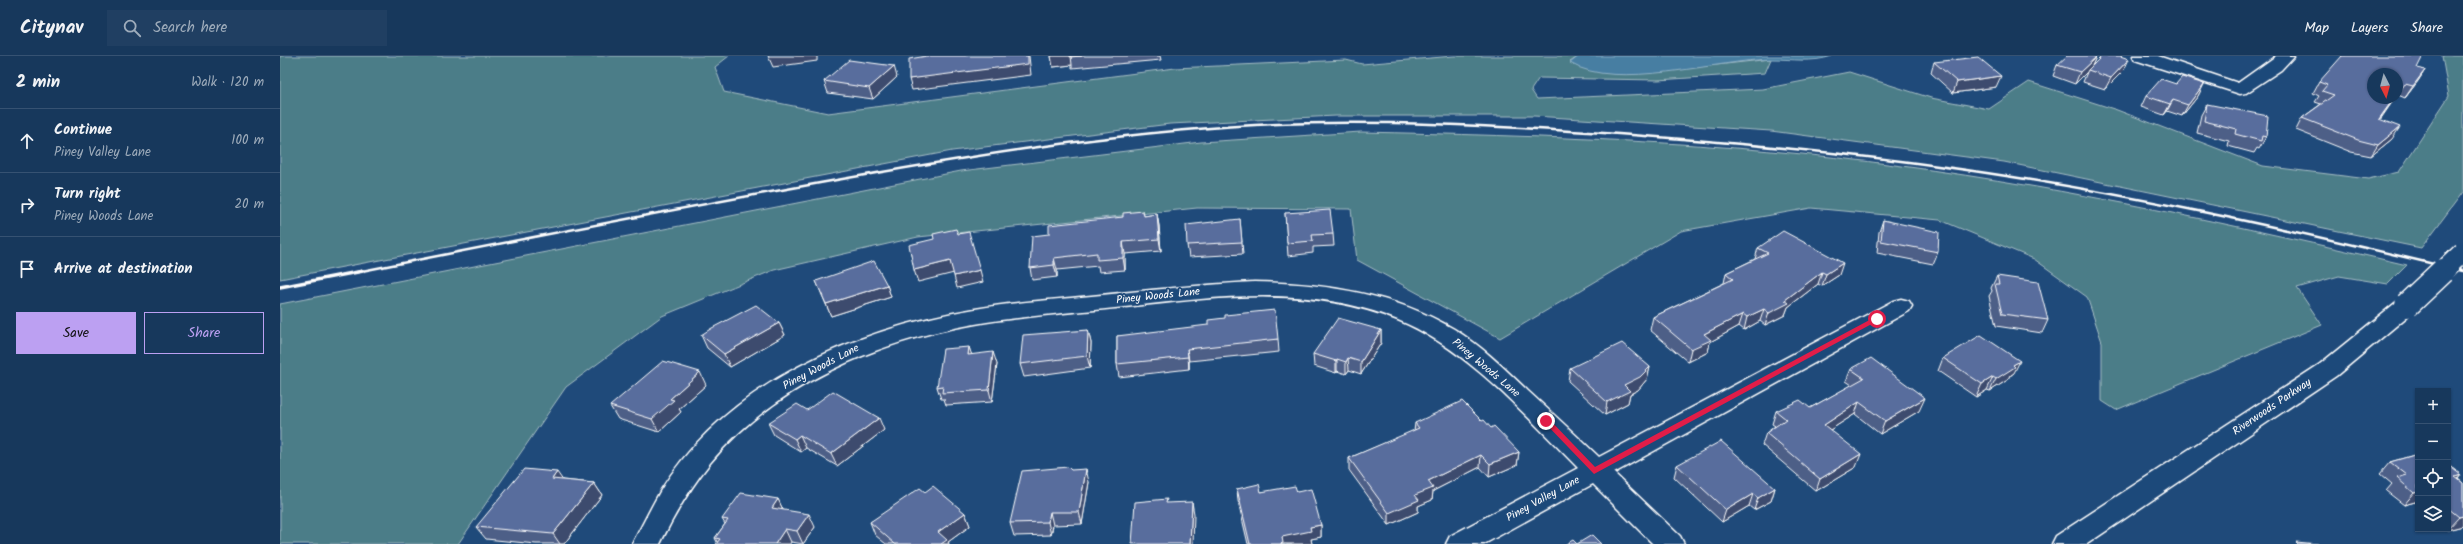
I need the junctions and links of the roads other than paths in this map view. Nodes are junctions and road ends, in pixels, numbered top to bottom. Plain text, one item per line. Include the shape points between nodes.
1 (2141, 56) edge
2 (2286, 56) edge
3 (2463, 252) edge
4 (1902, 306) dead end
5 (1594, 471) junction
6 (646, 544) edge
7 (1460, 544) edge
8 (1670, 544) edge
9 (2066, 544) edge

1 - 2 street via 2240,89 2276,66
3 - 9 street, Riverwoods Parkway, bridge via 2407,305 2328,370
4 - 5 street, Piney Valley Lane
5 - 6 street, Piney Woods Lane via 1546,421 1488,367 1446,335 1419,321 1375,304 1329,293 1289,288 1244,287 976,316 936,322 867,343 788,384 729,427 684,476 666,504
5 - 7 street, Piney Valley Lane
5 - 8 street, Piney Woods Lane

